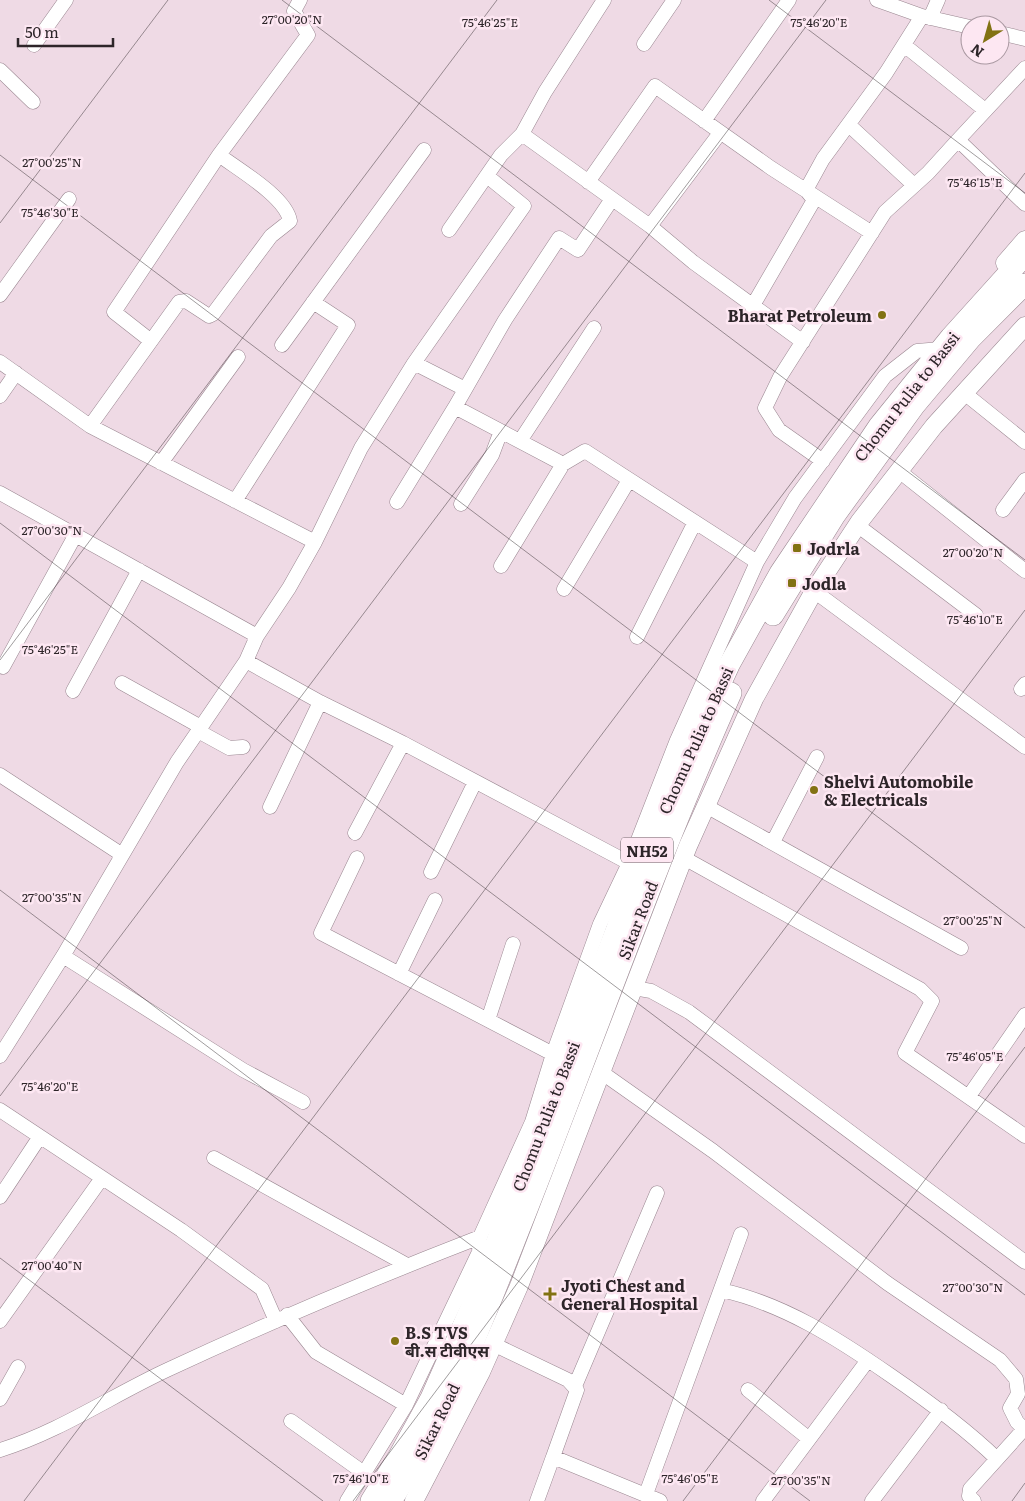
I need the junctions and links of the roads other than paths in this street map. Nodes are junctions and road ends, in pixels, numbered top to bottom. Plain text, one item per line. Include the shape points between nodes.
1 (66, 0) edge
2 (300, 0) edge
3 (604, 0) edge
4 (674, 0) edge
5 (789, 0) edge
6 (877, 0) edge
7 (938, 0) edge
8 (926, 17) junction
9 (960, 25) edge
10 (1010, 35) edge
11 (1025, 39) edge
12 (644, 44) dead end
13 (34, 45) dead end
14 (904, 45) junction
15 (1025, 68) edge
16 (0, 70) edge
17 (33, 102) dead end
18 (985, 110) junction
19 (704, 121) junction
20 (850, 126) junction
21 (720, 133) junction
22 (522, 134) junction
23 (958, 140) junction
24 (424, 150) dead end
25 (220, 156) junction
26 (487, 176) junction
27 (588, 182) junction
28 (914, 186) junction
29 (806, 190) junction
30 (69, 199) dead end
31 (612, 199) junction
32 (1025, 204) edge
33 (650, 226) junction
34 (449, 230) dead end
35 (872, 233) junction
36 (1025, 240) edge
37 (1025, 255) edge
38 (1025, 284) edge
39 (0, 295) edge
40 (313, 302) junction
41 (752, 307) junction
42 (976, 309) junction
43 (1025, 326) edge
44 (594, 328) dead end
45 (152, 341) junction
46 (802, 342) junction
47 (282, 345) dead end
48 (941, 349) junction
49 (238, 356) dead end
50 (0, 362) edge
51 (414, 363) junction
52 (16, 373) junction
53 (465, 389) junction
54 (963, 392) junction
55 (0, 396) edge
56 (455, 407) junction
57 (90, 426) junction
58 (501, 431) junction
59 (520, 441) junction
60 (1025, 442) edge
61 (823, 461) junction
62 (161, 462) junction
63 (563, 464) junction
64 (899, 471) junction
65 (629, 480) junction
66 (1025, 480) edge
67 (1, 495) edge
68 (235, 501) junction
69 (397, 502) dead end
70 (461, 504) dead end
71 (1002, 510) dead end
72 (695, 522) junction
73 (857, 525) junction
74 (76, 534) junction
75 (315, 542) junction
76 (757, 562) junction
77 (501, 566) dead end
78 (139, 570) junction
79 (1025, 571) edge
80 (564, 589) dead end
81 (814, 591) junction
82 (976, 616) dead end
83 (257, 636) junction
84 (636, 637) dead end
85 (246, 661) junction
86 (3, 667) dead end
87 (122, 683) dead end
88 (73, 691) dead end
89 (320, 702) junction
90 (199, 729) junction
91 (403, 743) junction
92 (243, 747) dead end
93 (1025, 747) edge
94 (817, 758) dead end
95 (0, 775) edge
96 (475, 782) junction
97 (706, 806) junction
98 (270, 807) dead end
99 (355, 833) dead end
100 (772, 842) junction
101 (122, 854) junction
102 (357, 858) dead end
103 (684, 858) junction
104 (629, 863) junction
105 (431, 872) dead end
106 (435, 900) dead end
107 (512, 944) dead end
108 (961, 948) dead end
109 (63, 956) junction
110 (399, 974) junction
111 (634, 988) junction
112 (488, 1020) junction
113 (1023, 1023) edge
114 (553, 1054) junction
115 (0, 1056) edge
116 (601, 1072) junction
117 (969, 1096) junction
118 (303, 1102) dead end
119 (0, 1110) edge
120 (1025, 1136) edge
121 (39, 1138) junction
122 (214, 1158) dead end
123 (102, 1178) junction
124 (657, 1193) dead end
125 (0, 1197) edge
126 (741, 1234) dead end
127 (480, 1237) junction
128 (1025, 1262) edge
129 (407, 1265) junction
130 (721, 1290) junction
131 (281, 1318) junction
132 (0, 1321) edge
133 (493, 1344) junction
134 (868, 1360) junction
135 (18, 1367) dead end
136 (575, 1386) junction
137 (748, 1390) dead end
138 (0, 1399) edge
139 (406, 1405) junction
140 (941, 1410) junction
141 (291, 1421) dead end
142 (1025, 1430) edge
143 (808, 1438) junction
144 (0, 1450) edge
145 (553, 1457) junction
146 (997, 1459) junction
147 (364, 1473) junction
148 (646, 1494) junction
149 (347, 1501) edge
150 (370, 1501) edge
151 (391, 1501) edge
152 (414, 1501) edge
153 (538, 1501) edge
154 (660, 1501) edge
155 (763, 1501) edge
156 (872, 1501) edge
157 (974, 1501) edge

1 - 13 street
2 - 25 street via 294,11 308,35
3 - 22 street
4 - 12 street
5 - 19 street
6 - 8 street
7 - 8 street
8 - 9 street
8 - 14 street
10 - 11 street
14 - 18 street
14 - 20 street
15 - 18 street
16 - 17 street
18 - 23 street
19 - 21 street
19 - 27 street via 655,86
20 - 28 street
20 - 29 street via 823,159
21 - 29 street
21 - 33 street
22 - 26 street
22 - 27 street
23 - 28 street
23 - 32 street
24 - 40 street
25 - 45 street via 114,312
25 - 45 street via 280,202 290,221 271,236 213,314 209,316 186,301 179,302
26 - 34 street
26 - 51 street via 524,206
27 - 31 street
28 - 35 street via 885,212
29 - 35 street
29 - 41 street via 814,200
30 - 39 street
31 - 33 street
31 - 53 street via 578,250 558,238
33 - 41 street
35 - 46 street
36 - 42 main road via 976,296
37 - 42 highway, Chomu Pulia to Bassi / NH52
38 - 151 highway, Sikar Road / NH52 via 971,338 914,406 835,515 778,605 740,674 697,769 475,1338 439,1421
40 - 47 street
40 - 68 street via 348,325
41 - 46 street
42 - 48 highway, Chomu Pulia to Bassi / NH52
43 - 54 main road
44 - 59 street
45 - 57 street
46 - 61 street via 765,408 779,430
48 - 61 street via 917,351 885,376
48 - 150 highway, Chomu Pulia to Bassi / NH52 via 879,426 844,477 780,573 729,665 665,803 474,1301 431,1398
49 - 62 street
50 - 52 street
51 - 53 street
51 - 75 street via 362,448
52 - 55 street
52 - 57 street
53 - 56 street
54 - 60 street
54 - 64 main road
56 - 58 street
56 - 69 street
57 - 62 street
58 - 59 street
58 - 70 street via 492,455
59 - 63 street
61 - 76 street via 795,498
62 - 68 street
63 - 65 street via 585,451
63 - 77 street
64 - 73 main road
64 - 79 street
65 - 72 street
65 - 80 street
66 - 71 street
67 - 74 street
68 - 75 street
72 - 76 street
72 - 84 street
73 - 81 main road
73 - 82 street
74 - 78 street
74 - 86 street
75 - 83 street
76 - 104 street via 677,740
78 - 83 street
78 - 88 street
81 - 93 street
81 - 97 main road via 754,699
83 - 85 street
85 - 89 street
85 - 90 street
87 - 90 street
89 - 91 street
89 - 98 street
90 - 92 street via 230,748
90 - 101 street
91 - 96 street
91 - 99 street
94 - 100 street
95 - 101 street
96 - 104 street
96 - 105 street
97 - 100 street
97 - 103 main road
100 - 108 street
101 - 109 street
102 - 110 street via 321,933
103 - 111 main road
103 - 117 street via 920,989 932,1001 905,1053
104 - 114 street via 600,924
106 - 110 street
107 - 112 street
109 - 115 street
109 - 118 street via 243,1070
110 - 112 street
111 - 116 main road
111 - 128 street via 652,991 689,1012
112 - 114 street
113 - 117 street
114 - 127 street via 532,1122
116 - 133 main road via 519,1286
116 - 142 street via 706,1146 887,1283 1000,1360 1016,1378 1018,1394 1010,1408
117 - 120 street
119 - 121 street
121 - 123 street
121 - 125 street
122 - 129 street
123 - 131 street via 262,1289
123 - 132 street
124 - 136 street
126 - 130 street
127 - 129 street
127 - 139 street via 479,1252
129 - 131 street
130 - 134 street via 743,1295 802,1319
130 - 148 street
131 - 139 street via 316,1352
131 - 144 street via 132,1386 32,1440
133 - 136 street
133 - 152 main road
134 - 140 street
134 - 143 street
135 - 138 street
136 - 145 street via 577,1390
137 - 143 street
139 - 147 street
140 - 146 street
140 - 156 street
141 - 147 street
142 - 146 street
143 - 155 street
145 - 148 street
145 - 153 street
146 - 157 street via 970,1489 969,1496
147 - 149 street
148 - 154 street

